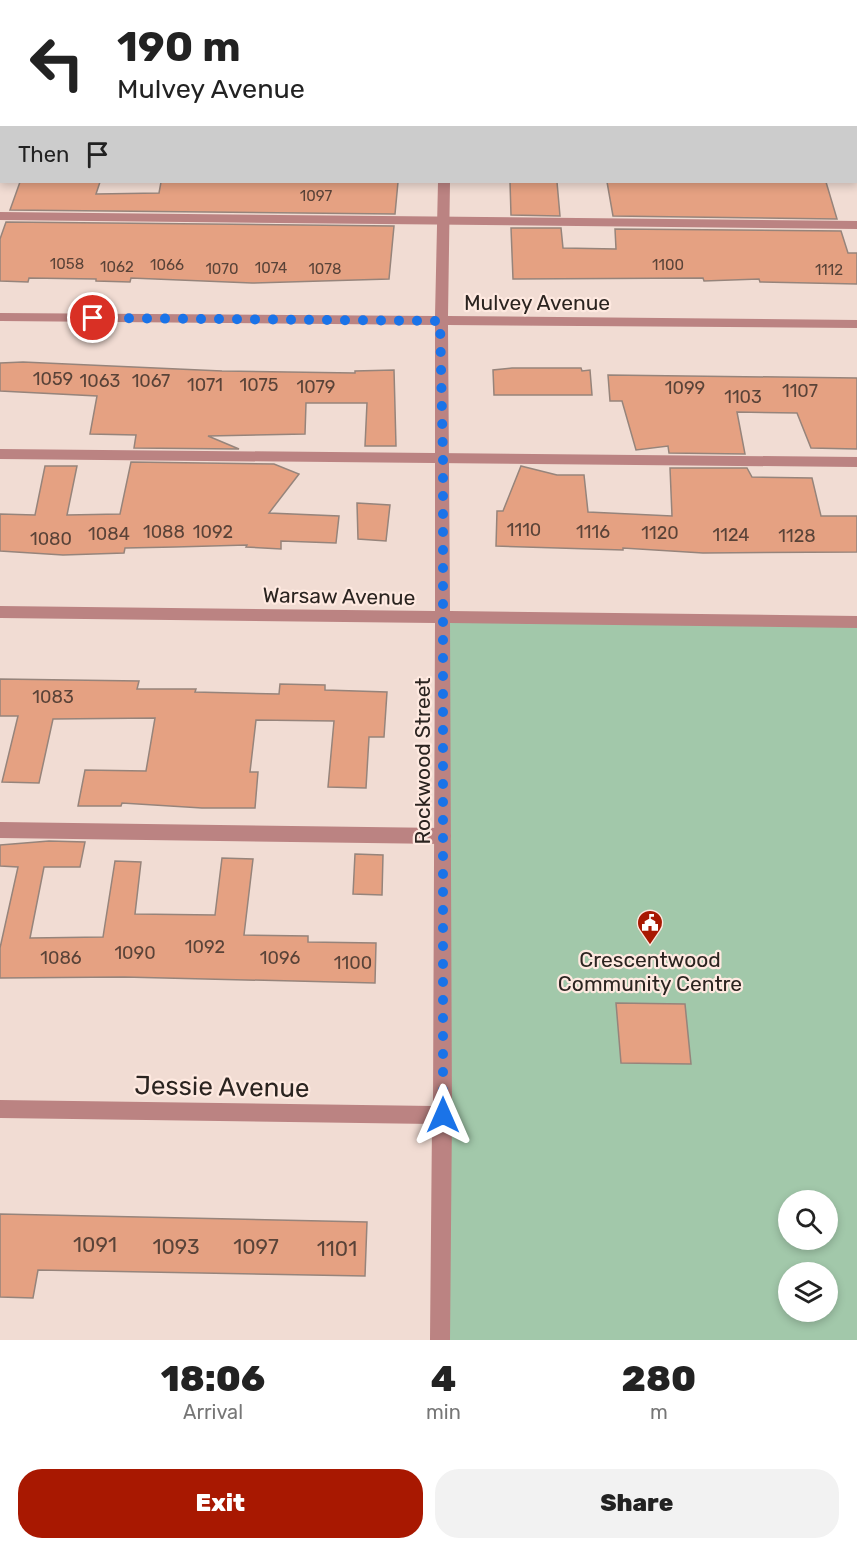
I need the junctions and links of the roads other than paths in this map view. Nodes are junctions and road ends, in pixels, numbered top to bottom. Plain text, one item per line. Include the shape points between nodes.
1 (444, 183) edge
2 (0, 216) edge
3 (443, 221) junction
4 (857, 225) edge
5 (0, 317) edge
6 (440, 321) junction
7 (857, 324) edge
8 (0, 454) edge
9 (443, 459) junction
10 (857, 462) edge
11 (0, 612) edge
12 (442, 619) junction
13 (857, 622) edge
14 (0, 830) edge
15 (443, 836) junction
16 (0, 1109) edge
17 (443, 1115) junction
18 (440, 1340) edge

1 - 3 street, Rockwood Street
2 - 3 street
3 - 4 street
3 - 6 street, Rockwood Street
5 - 6 street, Mulvey Avenue
6 - 7 street, Mulvey Avenue
6 - 9 street, Rockwood Street
8 - 9 street
9 - 10 street
9 - 12 street, Rockwood Street
11 - 12 street, Warsaw Avenue
12 - 13 street, Warsaw Avenue
12 - 15 street, Rockwood Street
14 - 15 street
15 - 17 street, Rockwood Street
16 - 17 street, Jessie Avenue
17 - 18 street, Rockwood Street

